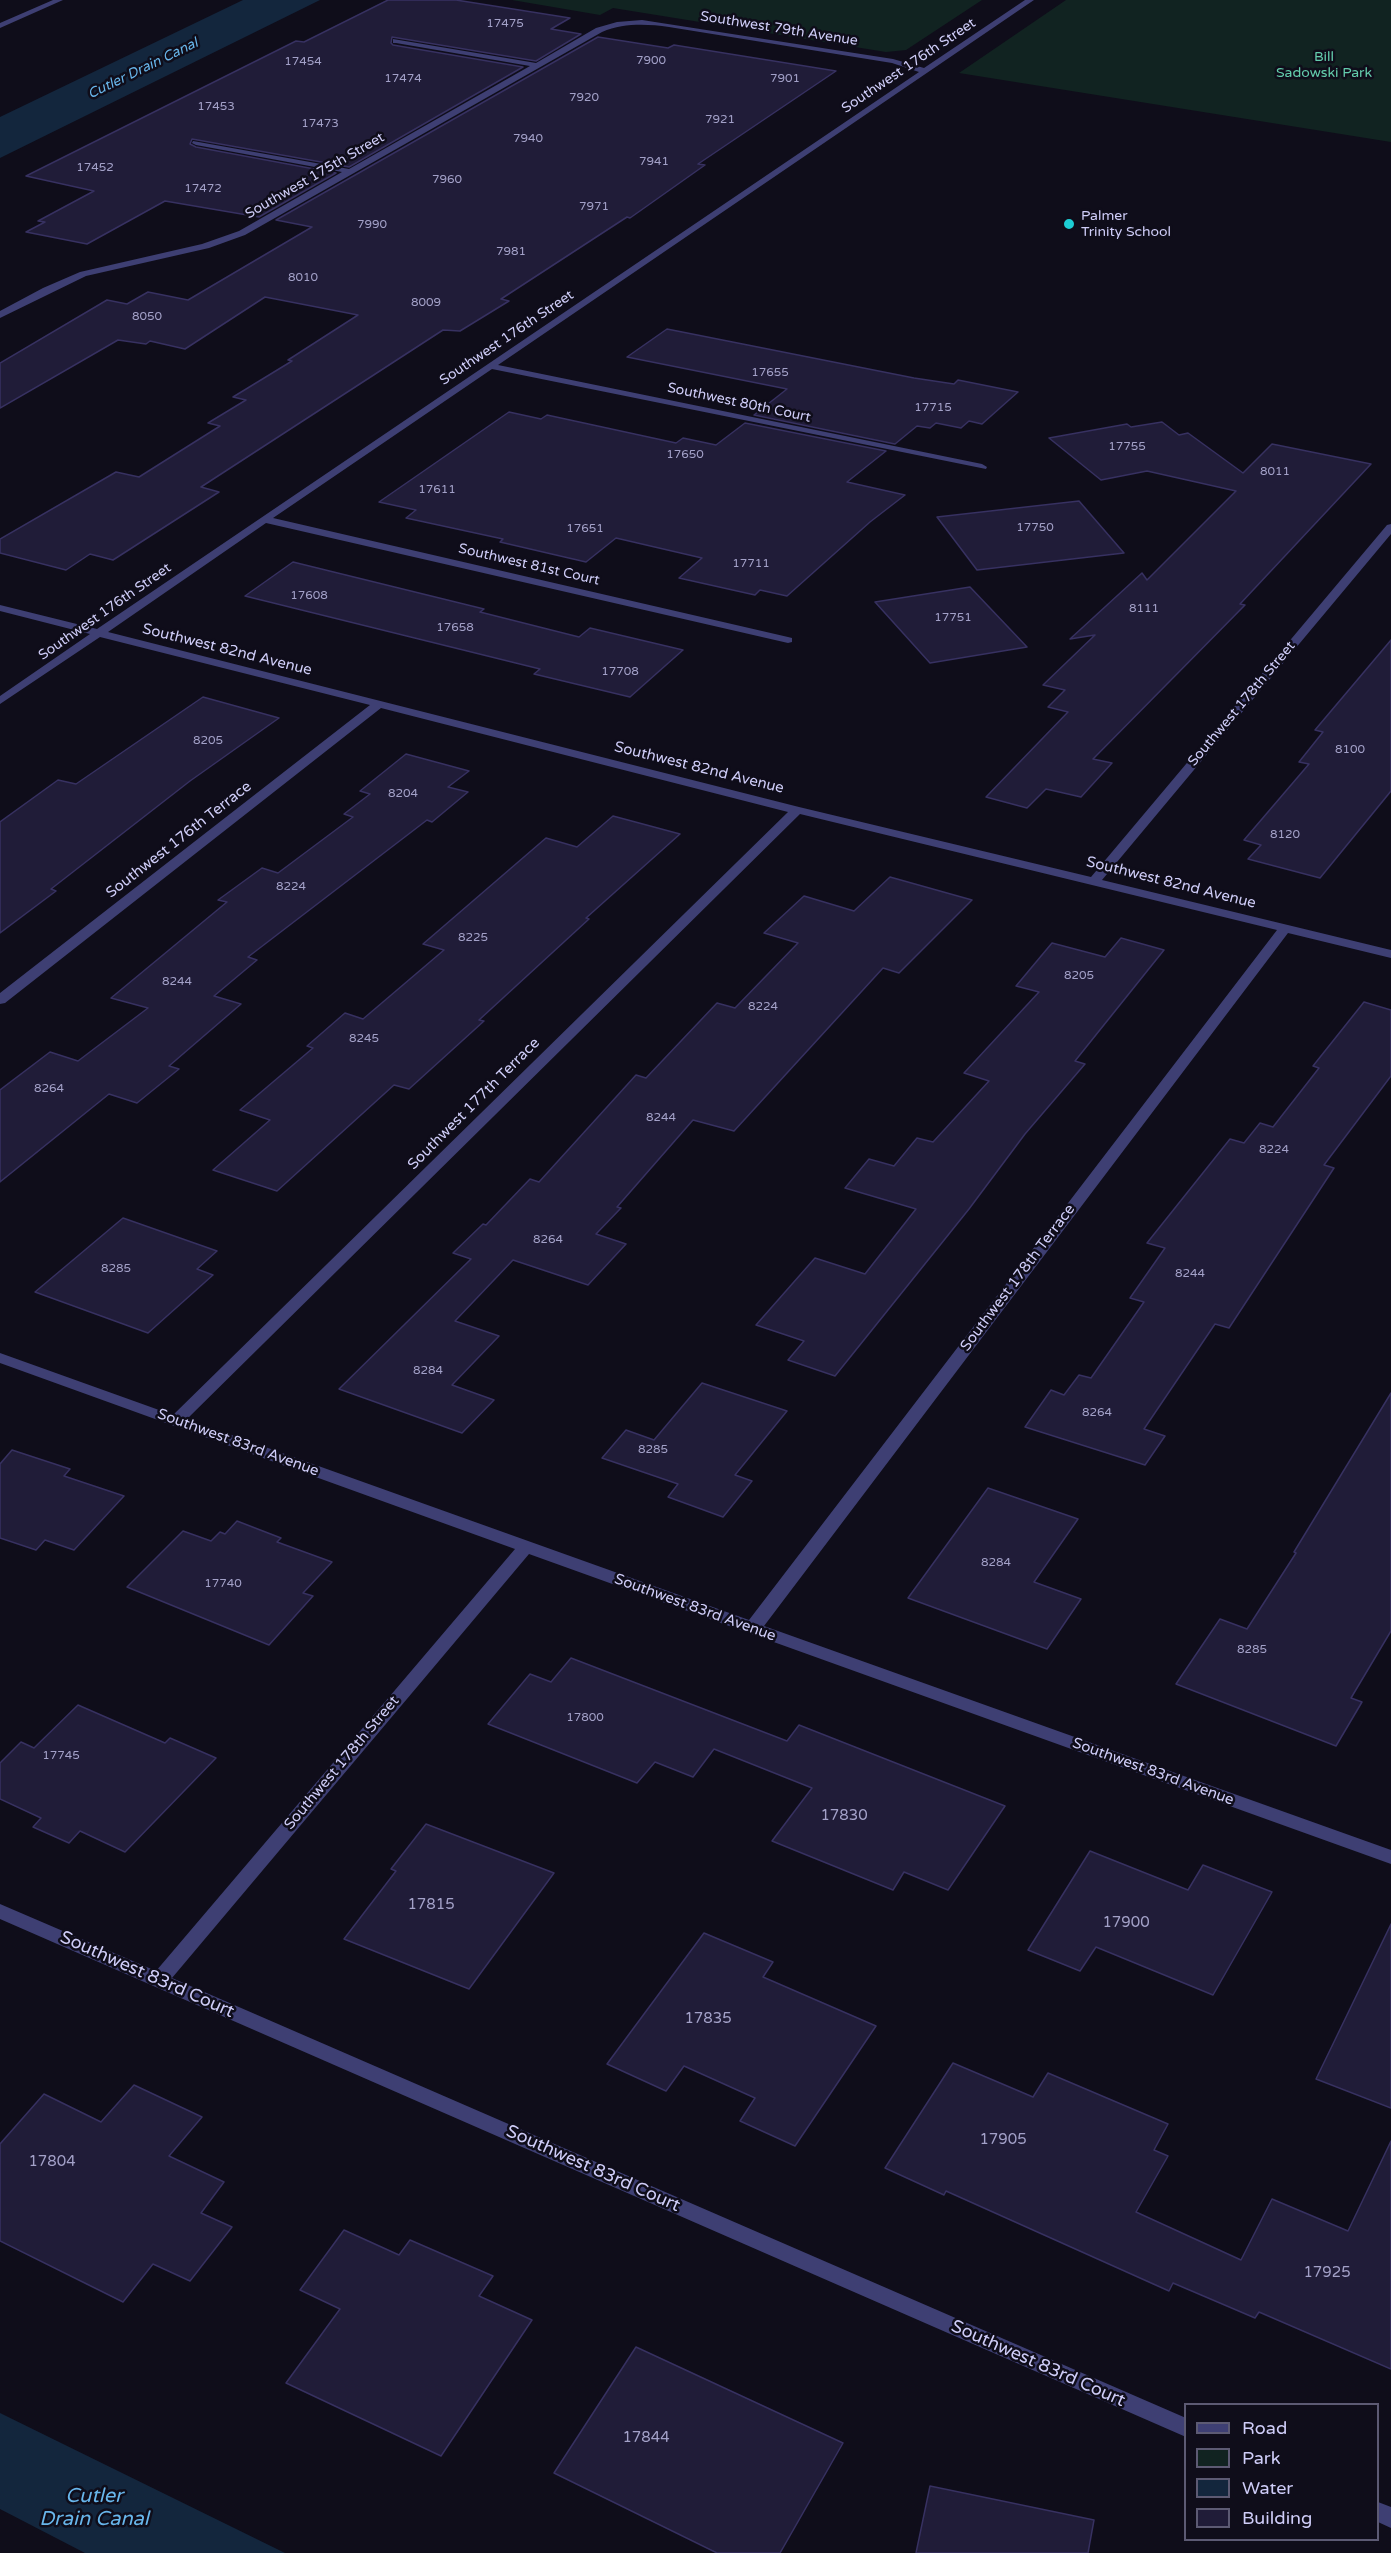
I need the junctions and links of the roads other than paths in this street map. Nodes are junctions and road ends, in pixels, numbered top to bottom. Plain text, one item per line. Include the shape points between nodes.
1 (58, 0) edge
2 (1030, 0) edge
3 (628, 21) joint
4 (0, 26) edge
5 (396, 41) dead end
6 (537, 65) junction
7 (925, 71) junction
8 (196, 143) dead end
9 (349, 171) junction
10 (0, 315) edge
11 (491, 366) junction
12 (982, 467) dead end
13 (264, 519) junction
14 (1391, 527) edge
15 (0, 608) edge
16 (99, 634) junction
17 (788, 640) dead end
18 (0, 700) edge
19 (378, 705) junction
20 (796, 810) junction
21 (1094, 882) junction
22 (1285, 928) junction
23 (1391, 954) edge
24 (0, 1000) edge
25 (0, 1358) edge
26 (176, 1421) junction
27 (526, 1546) junction
28 (752, 1629) junction
29 (1391, 1857) edge
30 (0, 1911) edge
31 (159, 1980) junction
32 (1184, 2428) edge

1 - 4 street
2 - 7 street, Southwest 176th Street
3 - 6 street, Southwest 175th Street via 599,30
3 - 7 street, Southwest 79th Avenue via 893,60
5 - 6 street
6 - 9 street, Southwest 175th Street
7 - 11 street, Southwest 176th Street
8 - 9 street
9 - 10 street, Southwest 175th Street via 223,242 76,276
11 - 12 street, Southwest 80th Court
11 - 13 street, Southwest 176th Street
13 - 16 street, Southwest 176th Street
13 - 17 street, Southwest 81st Court
14 - 21 street, Southwest 178th Street
15 - 16 street, Southwest 82nd Avenue
16 - 18 street, Southwest 176th Street
16 - 19 street, Southwest 82nd Avenue
19 - 20 street, Southwest 82nd Avenue
19 - 24 street, Southwest 176th Terrace
20 - 21 street, Southwest 82nd Avenue
20 - 26 street, Southwest 177th Terrace
21 - 22 street, Southwest 82nd Avenue
22 - 23 street, Southwest 82nd Avenue
22 - 28 street, Southwest 178th Terrace
25 - 26 street, Southwest 83rd Avenue
26 - 27 street, Southwest 83rd Avenue
27 - 28 street, Southwest 83rd Avenue
27 - 31 street, Southwest 178th Street
28 - 29 street, Southwest 83rd Avenue
30 - 31 street, Southwest 83rd Court
31 - 32 street, Southwest 83rd Court

